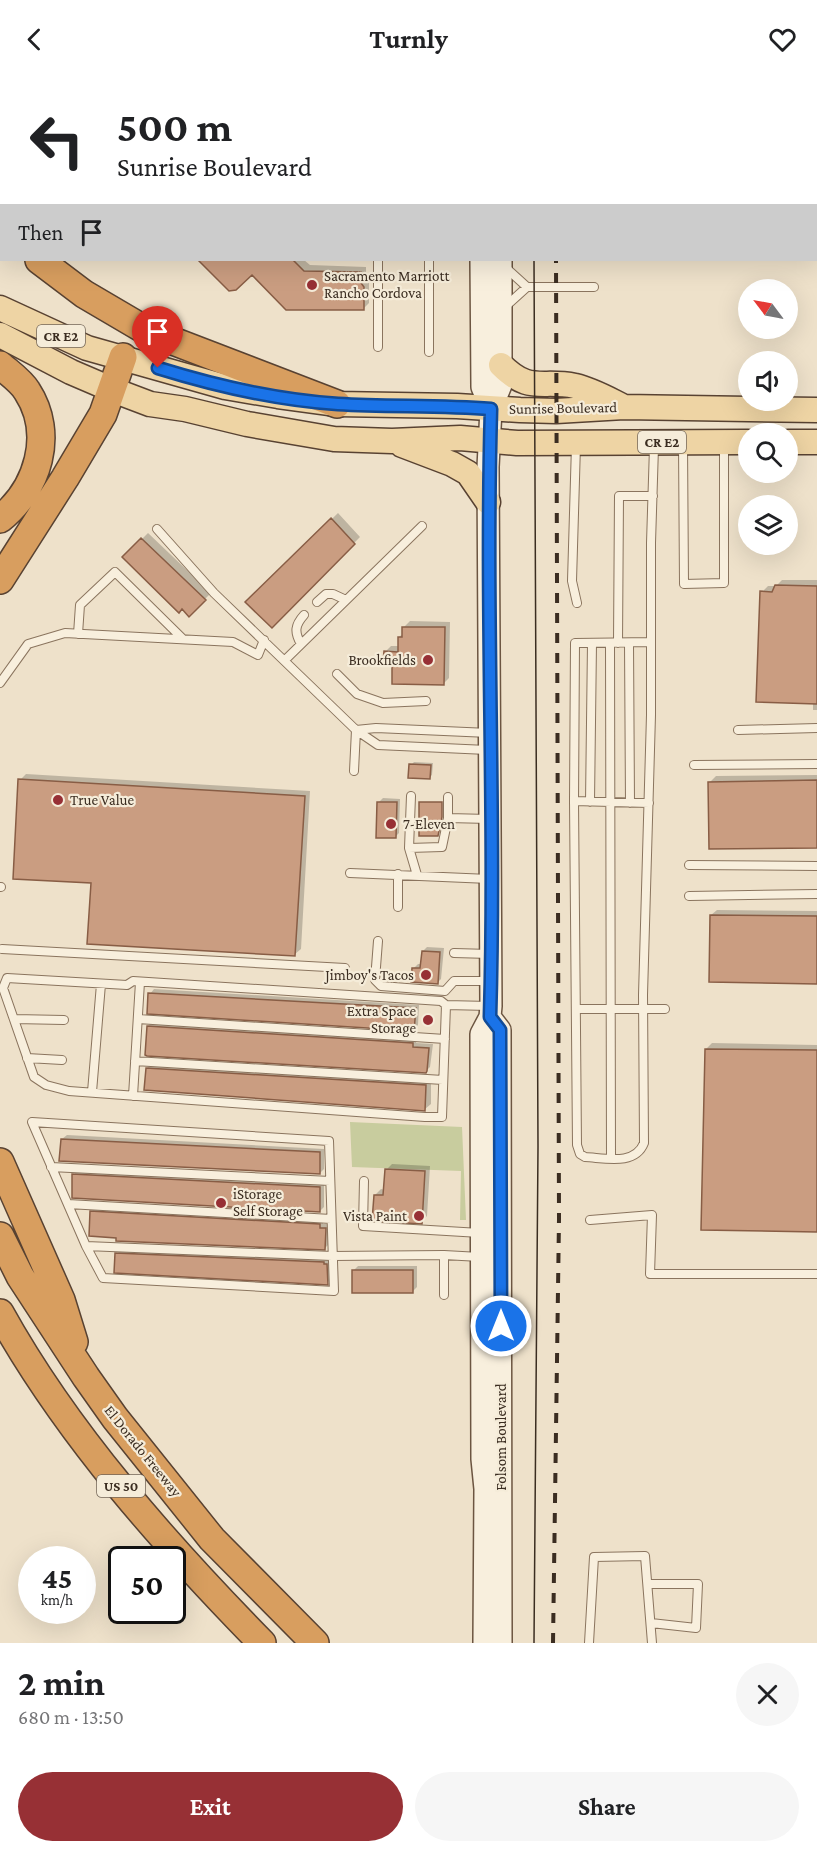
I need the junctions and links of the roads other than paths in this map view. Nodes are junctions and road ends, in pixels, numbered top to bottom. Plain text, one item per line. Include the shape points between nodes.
1 (40, 261) edge
2 (378, 261) edge
3 (429, 261) edge
4 (494, 261) edge
5 (494, 261) edge
6 (495, 261) edge
7 (527, 287) junction
8 (594, 287) dead end
9 (0, 308) edge
10 (501, 312) junction
11 (0, 335) edge
12 (378, 347) dead end
13 (429, 352) dead end
14 (123, 357) junction
15 (0, 365) edge
16 (501, 365) junction
17 (113, 390) junction
18 (337, 404) junction
19 (624, 407) junction
20 (491, 409) junction
21 (817, 410) edge
22 (392, 441) junction
23 (490, 441) junction
24 (654, 442) junction
25 (683, 442) junction
26 (724, 442) junction
27 (738, 442) edge
28 (798, 442) edge
29 (817, 442) edge
30 (576, 443) junction
31 (653, 496) junction
32 (488, 502) junction
33 (0, 519) edge
34 (422, 526) dead end
35 (157, 529) dead end
36 (0, 580) edge
37 (346, 600) junction
38 (317, 602) dead end
39 (577, 603) dead end
40 (304, 615) dead end
41 (78, 634) junction
42 (183, 639) junction
43 (264, 640) junction
44 (651, 642) junction
45 (592, 643) junction
46 (614, 643) junction
47 (629, 643) junction
48 (301, 644) junction
49 (285, 660) junction
50 (337, 674) dead end
51 (0, 683) edge
52 (426, 701) dead end
53 (817, 728) edge
54 (356, 730) junction
55 (738, 730) dead end
56 (491, 741) junction
57 (817, 764) edge
58 (694, 765) dead end
59 (354, 771) dead end
60 (411, 796) dead end
61 (448, 797) dead end
62 (574, 801) junction
63 (590, 802) junction
64 (609, 802) junction
65 (630, 802) junction
66 (649, 803) junction
67 (448, 818) junction
68 (490, 819) junction
69 (410, 848) junction
70 (689, 865) dead end
71 (817, 866) edge
72 (350, 873) dead end
73 (398, 874) junction
74 (417, 875) junction
75 (491, 879) junction
76 (817, 894) edge
77 (689, 896) dead end
78 (398, 908) dead end
79 (378, 941) dead end
80 (2, 949) dead end
81 (454, 953) dead end
82 (491, 954) junction
83 (345, 968) dead end
84 (491, 981) junction
85 (140, 982) junction
86 (101, 984) junction
87 (446, 1005) junction
88 (577, 1009) junction
89 (612, 1009) junction
90 (644, 1009) junction
91 (665, 1009) dead end
92 (490, 1012) junction
93 (14, 1019) junction
94 (138, 1019) junction
95 (64, 1020) dead end
96 (445, 1039) junction
97 (27, 1058) junction
98 (62, 1060) dead end
99 (135, 1061) junction
100 (443, 1080) junction
101 (92, 1092) junction
102 (133, 1096) junction
103 (611, 1158) junction
104 (0, 1162) edge
105 (51, 1167) junction
106 (330, 1181) junction
107 (364, 1181) dead end
108 (68, 1204) junction
109 (331, 1219) junction
110 (590, 1220) dead end
111 (480, 1233) junction
112 (0, 1236) edge
113 (86, 1246) junction
114 (444, 1255) junction
115 (332, 1256) junction
116 (486, 1261) junction
117 (817, 1274) edge
118 (444, 1295) dead end
119 (500, 1310) junction
120 (0, 1313) edge
121 (86, 1377) junction
122 (648, 1584) junction
123 (651, 1623) junction
124 (262, 1643) edge
125 (315, 1643) edge
126 (484, 1643) edge
127 (501, 1643) edge
128 (589, 1643) edge
129 (652, 1643) edge

1 - 18 highway via 84,294 147,331
2 - 12 lane
3 - 13 lane
4 - 10 main road, Folsom Boulevard
5 - 20 main road, Folsom Boulevard via 482,387
6 - 7 lane
7 - 8 lane
7 - 10 lane
9 - 14 main road, Sunrise Boulevard / CR E2 via 87,348
10 - 16 main road, Folsom Boulevard
11 - 17 main road, CR E2
14 - 17 highway
14 - 18 main road, Sunrise Boulevard / CR E2 via 225,387
15 - 33 highway via 26,390 37,414 41,439 31,484
16 - 19 main road via 527,383 582,388
16 - 20 main road, Folsom Boulevard via 501,385
17 - 22 main road, CR E2 via 150,404 247,424 333,439
17 - 36 highway via 71,469
18 - 20 main road, Sunrise Boulevard / CR E2
19 - 20 main road, Sunrise Boulevard / CR E2
19 - 21 main road, Sunrise Boulevard / CR E2
20 - 23 main road, Folsom Boulevard
22 - 23 main road, CR E2
22 - 32 main road via 468,473
23 - 30 main road, CR E2
23 - 32 main road, Folsom Boulevard
24 - 25 main road, CR E2
24 - 30 main road, CR E2
24 - 31 lane
25 - 26 main road, CR E2
25 - 26 lane via 684,584 724,583
26 - 27 main road, CR E2
28 - 29 main road
30 - 39 lane via 572,581
31 - 44 lane
31 - 46 lane via 619,496
32 - 56 main road, Folsom Boulevard
34 - 37 lane
35 - 43 lane via 214,593
37 - 38 lane via 326,594
37 - 48 lane
40 - 48 lane via 295,631
41 - 42 lane
41 - 42 lane via 80,605 115,572
41 - 51 lane via 65,633 28,644
42 - 43 lane via 233,642 258,655
43 - 49 lane
44 - 47 lane
44 - 66 lane
45 - 46 lane
45 - 62 lane via 575,644
45 - 63 lane
46 - 47 lane
46 - 64 lane
47 - 65 lane
48 - 49 lane
49 - 54 lane
50 - 52 lane via 357,694 382,703
53 - 55 lane
54 - 56 lane via 376,728
54 - 56 lane via 378,745
54 - 59 lane
56 - 68 main road, Folsom Boulevard
57 - 58 lane
60 - 69 lane
61 - 67 lane
62 - 63 lane
62 - 88 lane
63 - 64 lane
64 - 65 lane
64 - 89 lane
65 - 66 lane
66 - 90 lane
67 - 68 lane
67 - 69 lane via 442,847
68 - 75 main road, Folsom Boulevard
69 - 74 lane
70 - 71 lane
72 - 73 lane
73 - 74 lane
73 - 78 lane
74 - 75 lane
75 - 82 main road, Folsom Boulevard
76 - 77 lane
79 - 84 lane via 378,985 445,991 454,981
80 - 83 lane
81 - 82 lane
82 - 84 main road, Folsom Boulevard
84 - 92 main road, Folsom Boulevard
85 - 86 lane
85 - 87 lane via 441,1001
85 - 94 lane
86 - 93 lane via 7,978 3,988
86 - 101 lane
87 - 92 lane
87 - 96 lane
88 - 89 lane
88 - 103 lane via 577,1145 580,1155
89 - 90 lane
89 - 103 lane
90 - 91 lane
90 - 103 lane via 644,1143 641,1152 634,1156
92 - 111 main road, Folsom Boulevard via 481,1034
92 - 119 main road, Folsom Boulevard via 500,1030
93 - 95 lane
93 - 97 lane
94 - 96 lane
94 - 99 lane
96 - 100 lane
97 - 98 lane
97 - 101 lane via 34,1077 46,1085
99 - 100 lane
99 - 102 lane
100 - 102 lane via 441,1117
101 - 102 lane
104 - 121 highway via 61,1300
105 - 106 lane
105 - 106 lane via 32,1122 330,1141
105 - 108 lane
106 - 109 lane
107 - 111 lane via 363,1226
108 - 109 lane
108 - 113 lane
109 - 115 lane
110 - 117 lane via 652,1215 650,1274
111 - 116 main road via 489,1242
112 - 121 highway, El Dorado Freeway / US 50 via 20,1276
113 - 115 lane
113 - 115 lane via 103,1278 334,1291
114 - 115 lane
114 - 116 lane
114 - 118 lane
116 - 119 main road via 491,1293
116 - 126 main road, Folsom Boulevard
119 - 127 main road, Folsom Boulevard
120 - 124 highway, US 50 via 46,1390 129,1496
121 - 125 highway, El Dorado Freeway / US 50 via 212,1539
122 - 123 lane
122 - 123 lane via 698,1584 696,1628
122 - 128 lane via 645,1556 594,1557
123 - 129 lane

